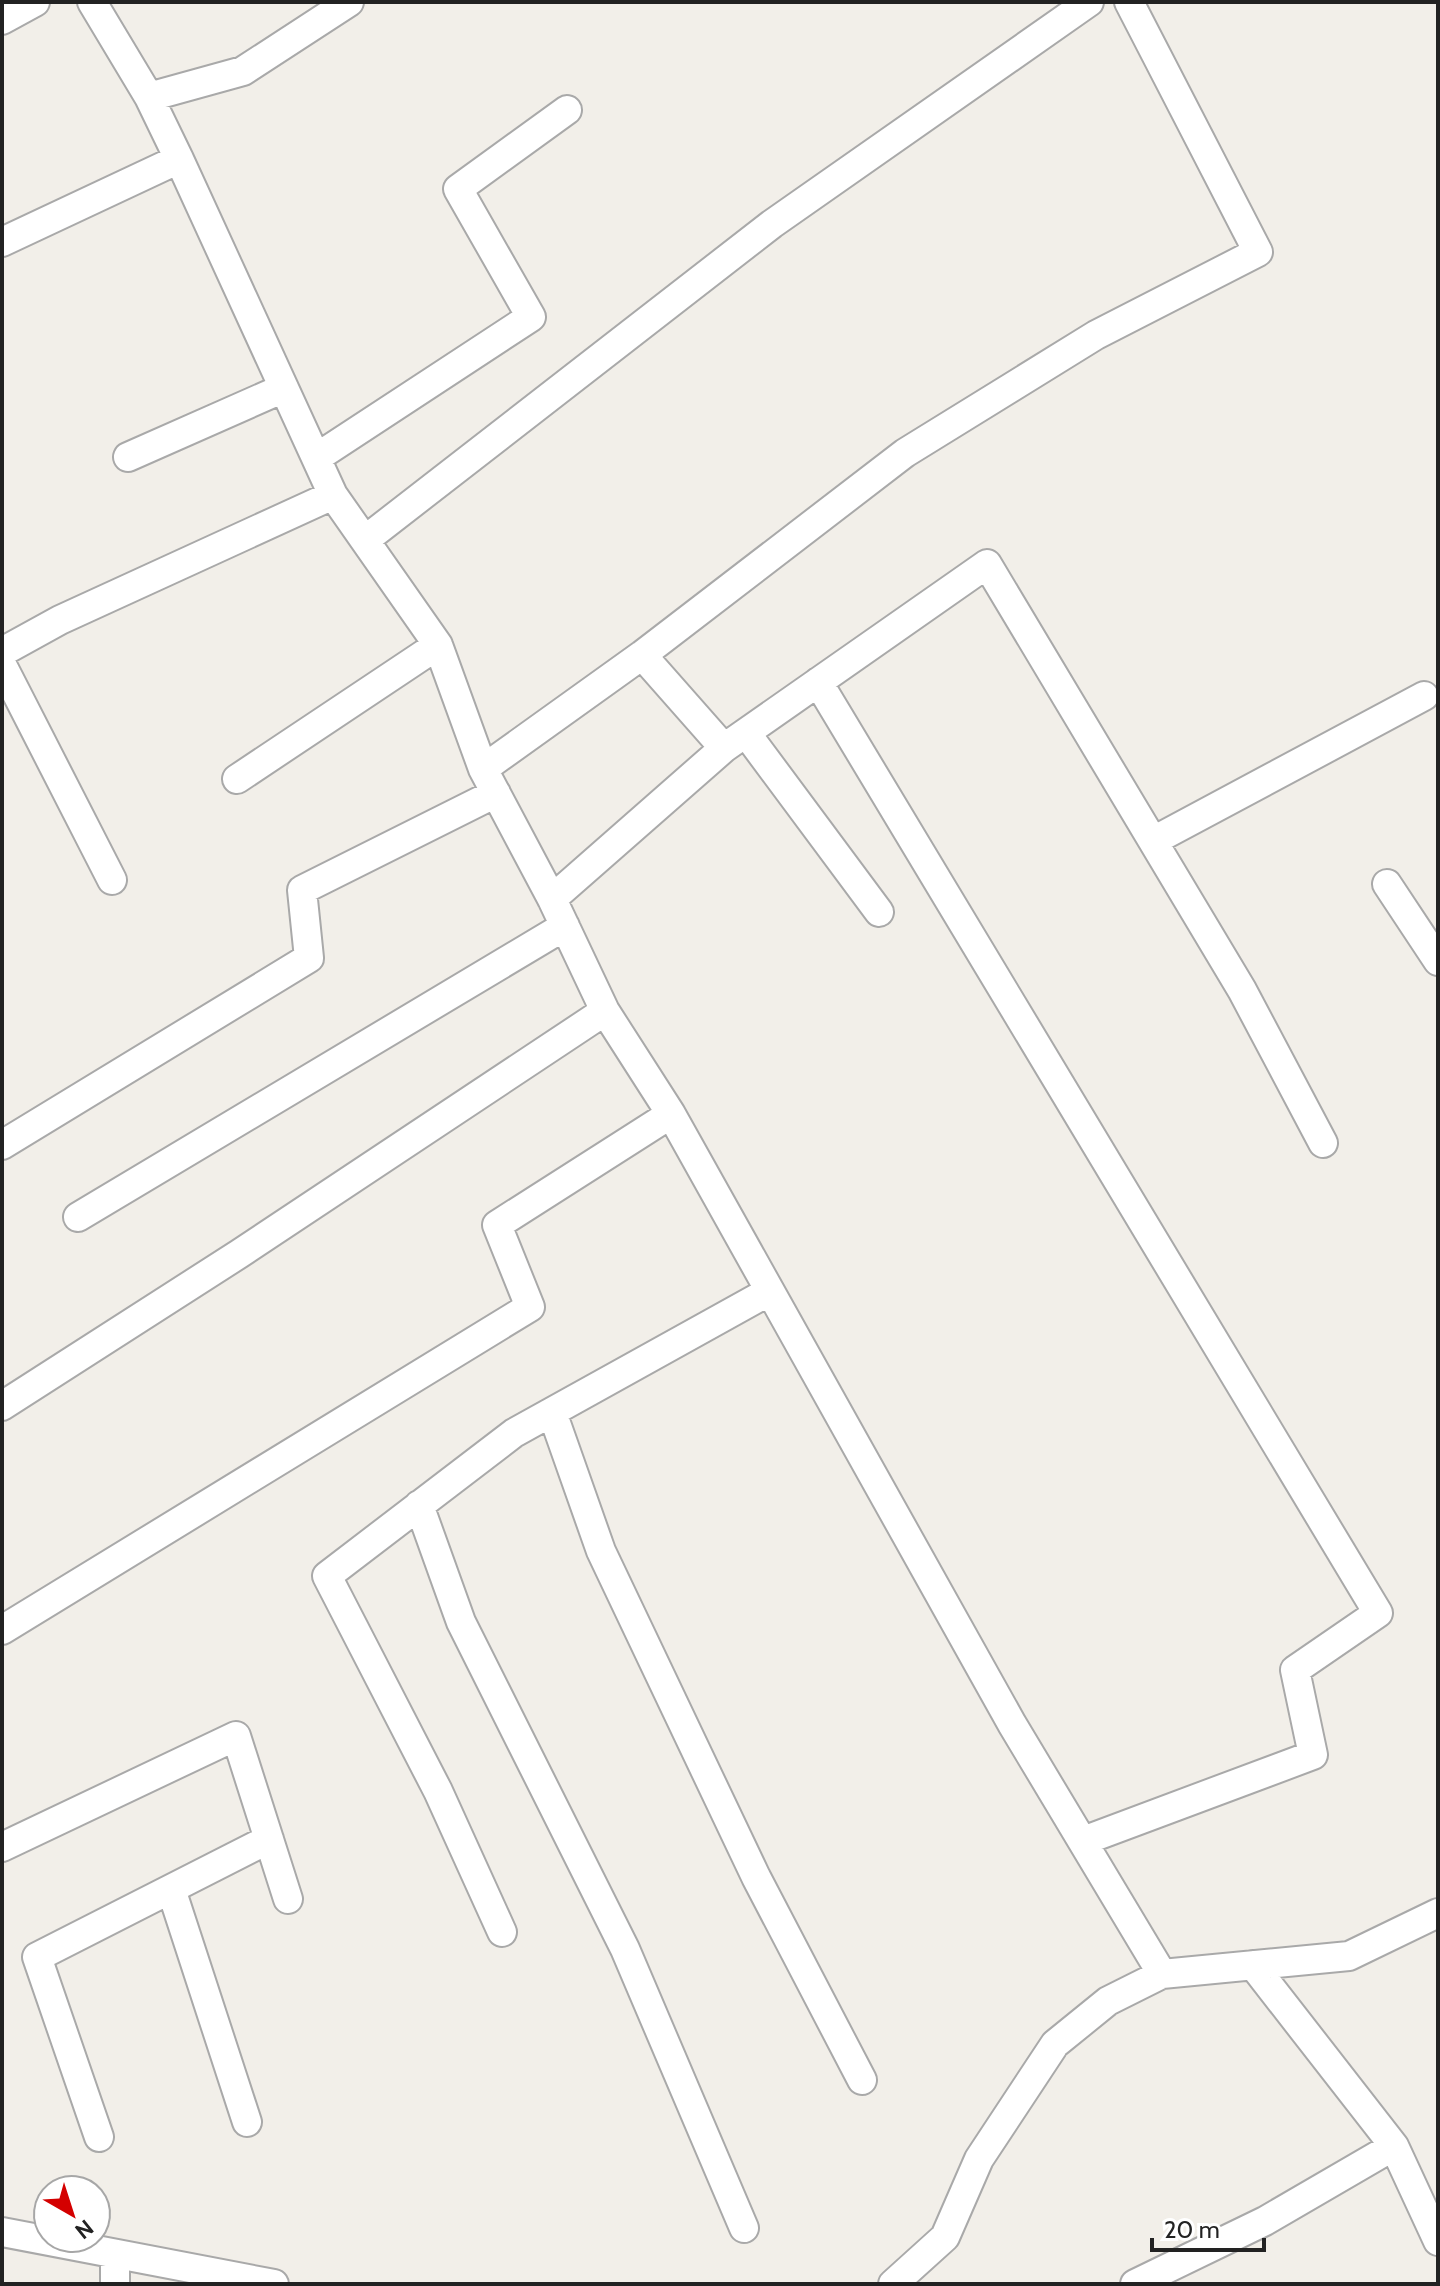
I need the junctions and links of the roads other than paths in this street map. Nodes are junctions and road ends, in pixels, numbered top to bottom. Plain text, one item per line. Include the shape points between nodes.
1 (35, 2) edge
2 (92, 2) edge
3 (1089, 2) edge
4 (1129, 2) edge
5 (339, 5) edge
6 (2, 20) edge
7 (149, 97) junction
8 (567, 110) dead end
9 (179, 159) junction
10 (2, 242) edge
11 (284, 388) junction
12 (128, 457) dead end
13 (316, 458) junction
14 (333, 495) junction
15 (365, 540) junction
16 (438, 645) junction
17 (2, 652) edge
18 (642, 655) junction
19 (2, 665) edge
20 (818, 682) junction
21 (1424, 696) dead end
22 (735, 740) junction
23 (237, 779) dead end
24 (489, 781) junction
25 (1153, 841) junction
26 (112, 880) dead end
27 (1387, 884) dead end
28 (552, 899) junction
29 (879, 912) dead end
30 (565, 926) junction
31 (1438, 961) edge
32 (605, 1011) junction
33 (671, 1114) junction
34 (1323, 1143) dead end
35 (2, 1145) edge
36 (78, 1217) dead end
37 (770, 1291) junction
38 (2, 1406) edge
39 (552, 1412) junction
40 (419, 1505) junction
41 (2, 1630) edge
42 (269, 1839) junction
43 (1083, 1841) junction
44 (2, 1847) edge
45 (171, 1889) junction
46 (288, 1899) dead end
47 (1438, 1913) edge
48 (502, 1932) dead end
49 (1253, 1965) junction
50 (1162, 1974) junction
51 (862, 2080) dead end
52 (247, 2122) dead end
53 (99, 2137) dead end
54 (1394, 2146) junction
55 (1431, 2206) edge
56 (744, 2228) dead end
57 (2, 2232) edge
58 (1438, 2241) edge
59 (115, 2254) junction
60 (238, 2280) edge
61 (115, 2284) edge
62 (274, 2284) edge
63 (893, 2284) edge
64 (1135, 2284) edge

1 - 6 street
2 - 7 street
3 - 15 street via 772,224
4 - 18 street via 1258,252 1096,335 905,453
5 - 7 street via 243,71
7 - 9 street
8 - 13 street via 458,189 531,317
9 - 10 street
9 - 11 street
11 - 12 street
11 - 13 street
13 - 14 street
14 - 15 street
14 - 17 street via 60,620
15 - 16 street
16 - 23 street
16 - 24 street
18 - 22 street
18 - 24 street
19 - 26 street
20 - 22 street
20 - 25 street via 987,564
20 - 43 street via 1378,1613 1295,1670 1313,1755
21 - 25 street
22 - 28 street
22 - 29 street
24 - 28 street
24 - 35 street via 302,890 309,958
25 - 34 street via 1242,990
27 - 31 street
28 - 30 street
30 - 32 street
30 - 36 street
32 - 33 street
32 - 38 street
33 - 37 street
33 - 41 street via 497,1225 530,1307
37 - 39 street
37 - 43 street
39 - 40 street via 514,1433
39 - 51 street via 601,1551 756,1877
40 - 48 street via 327,1576 438,1791
40 - 56 street via 461,1622 625,1949
42 - 44 street via 236,1736
42 - 45 street
42 - 46 street
43 - 50 street
45 - 52 street
45 - 53 street via 37,1957
47 - 49 street via 1349,1956
49 - 50 street
49 - 54 street
50 - 63 street via 1108,2001 1055,2044 979,2159 945,2237
54 - 55 street
54 - 64 street via 1265,2221
55 - 58 street
57 - 59 street
59 - 60 street
59 - 61 street
60 - 62 street

